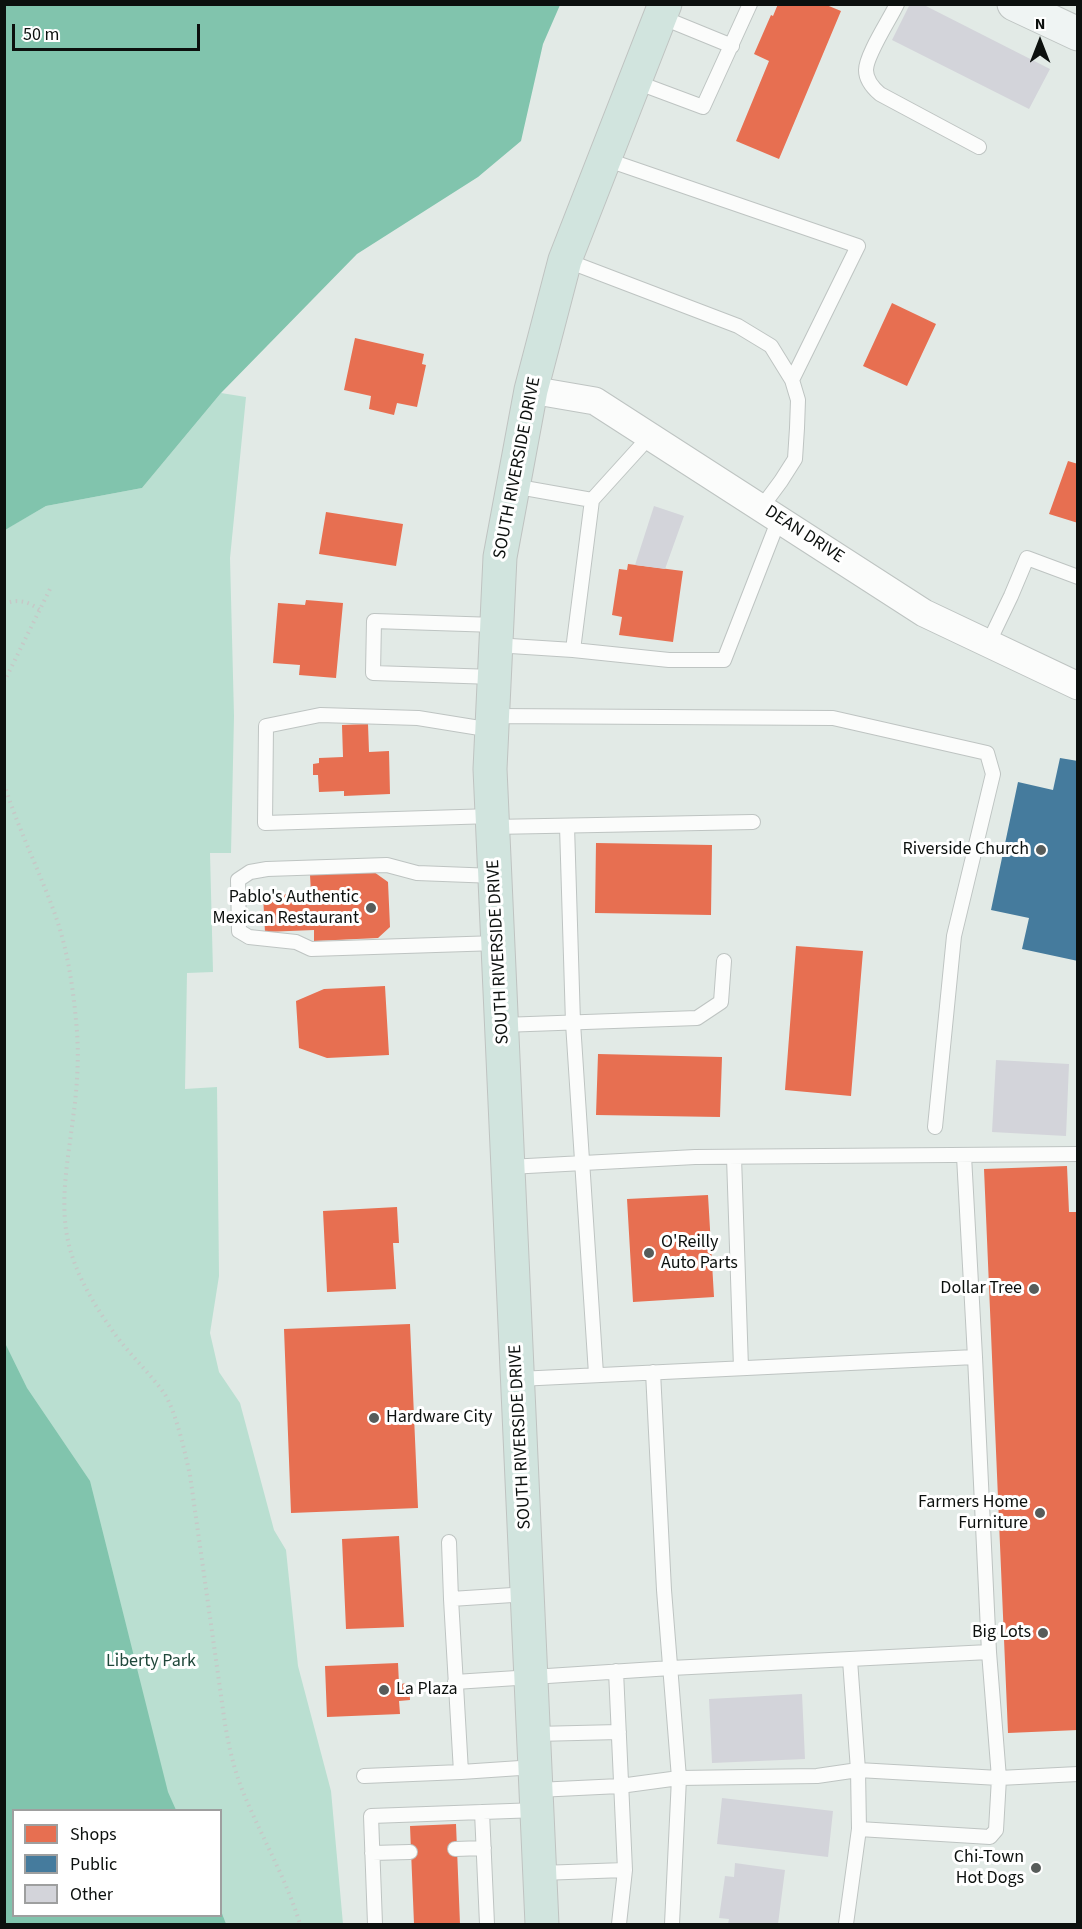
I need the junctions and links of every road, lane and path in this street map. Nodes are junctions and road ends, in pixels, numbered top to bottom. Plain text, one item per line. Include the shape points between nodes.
1 (750, 4) edge
2 (897, 4) edge
3 (1014, 4) edge
4 (663, 11) edge
5 (1077, 34) edge
6 (732, 46) junction
7 (636, 82) junction
8 (979, 147) dead end
9 (605, 159) junction
10 (565, 260) junction
11 (792, 380) junction
12 (531, 390) junction
13 (650, 436) junction
14 (513, 486) junction
15 (592, 500) junction
16 (770, 514) junction
17 (1077, 578) edge
18 (50, 589) dead end
19 (4, 603) edge
20 (40, 610) junction
21 (495, 635) junction
22 (988, 644) junction
23 (573, 650) junction
24 (4, 663) edge
25 (12, 666) junction
26 (494, 677) junction
27 (1072, 678) edge
28 (4, 682) edge
29 (492, 723) junction
30 (4, 784) edge
31 (493, 822) junction
32 (753, 822) dead end
33 (567, 826) junction
34 (495, 876) junction
35 (498, 943) junction
36 (724, 961) dead end
37 (573, 1023) junction
38 (502, 1025) junction
39 (935, 1127) dead end
40 (1077, 1154) edge
41 (964, 1155) junction
42 (734, 1157) junction
43 (583, 1164) junction
44 (509, 1167) junction
45 (975, 1357) junction
46 (741, 1368) junction
47 (653, 1372) junction
48 (596, 1374) junction
49 (518, 1379) junction
50 (449, 1542) dead end
51 (528, 1594) junction
52 (451, 1599) junction
53 (989, 1652) junction
54 (850, 1660) junction
55 (671, 1668) junction
56 (615, 1671) junction
57 (532, 1676) junction
58 (455, 1682) junction
59 (619, 1731) junction
60 (535, 1734) junction
61 (858, 1770) junction
62 (461, 1772) junction
63 (1077, 1774) edge
64 (364, 1776) dead end
65 (679, 1778) junction
66 (999, 1778) junction
67 (620, 1786) junction
68 (537, 1789) junction
69 (482, 1812) junction
70 (860, 1829) junction
71 (484, 1848) junction
72 (455, 1849) dead end
73 (410, 1852) dead end
74 (372, 1853) junction
75 (625, 1870) junction
76 (540, 1873) junction
77 (300, 1924) edge
78 (375, 1924) edge
79 (488, 1924) edge
80 (542, 1924) edge
81 (620, 1924) edge
82 (672, 1924) edge
83 (846, 1924) edge

1 - 6 lane
2 - 8 lane via 866,69 871,87
3 - 5 street
4 - 6 lane
4 - 7 highway, SOUTH RIVERSIDE DRIVE
6 - 7 lane via 704,107
7 - 9 highway, SOUTH RIVERSIDE DRIVE
9 - 10 highway, SOUTH RIVERSIDE DRIVE
9 - 11 lane via 858,246
10 - 11 lane via 738,326 771,346
10 - 12 highway, SOUTH RIVERSIDE DRIVE
11 - 16 lane via 798,400 795,459 781,481
12 - 13 street, DEAN DRIVE via 595,401
12 - 14 highway, SOUTH RIVERSIDE DRIVE
13 - 15 lane
13 - 16 street, DEAN DRIVE
14 - 15 lane
14 - 21 highway, SOUTH RIVERSIDE DRIVE via 500,557
15 - 23 lane
16 - 22 street, DEAN DRIVE via 924,613
16 - 23 lane via 724,660 669,660
17 - 22 lane via 1027,558
18 - 20 path
19 - 20 path via 20,600
20 - 25 path
21 - 23 lane
21 - 26 highway, SOUTH RIVERSIDE DRIVE
21 - 26 lane via 374,621 373,673
22 - 27 street, DEAN DRIVE
24 - 25 path
25 - 28 path
26 - 29 highway, SOUTH RIVERSIDE DRIVE
29 - 31 highway, SOUTH RIVERSIDE DRIVE
29 - 31 lane via 320,715 266,726 265,823
29 - 39 lane via 833,718 987,753 993,774 954,936
30 - 77 path via 58,922 72,982 77,1079 64,1211 70,1249 86,1288 112,1330 165,1395 180,1435 190,1475 231,1757
31 - 33 lane
31 - 34 highway, SOUTH RIVERSIDE DRIVE
32 - 33 lane
33 - 37 lane
34 - 35 highway, SOUTH RIVERSIDE DRIVE
34 - 35 lane via 417,873 387,865 250,872 238,880 239,931 249,937 296,942 311,949
35 - 38 highway, SOUTH RIVERSIDE DRIVE
36 - 37 lane via 721,1002 697,1018
37 - 38 lane
37 - 43 lane
38 - 44 highway, SOUTH RIVERSIDE DRIVE
40 - 41 lane
41 - 42 lane
41 - 45 lane
42 - 43 lane
42 - 46 lane
43 - 44 lane
43 - 48 lane
44 - 49 highway, SOUTH RIVERSIDE DRIVE
45 - 46 lane
45 - 53 lane
46 - 47 lane
47 - 48 lane
47 - 55 lane
48 - 49 lane
49 - 51 highway, SOUTH RIVERSIDE DRIVE
50 - 52 lane
51 - 52 lane
51 - 57 highway, SOUTH RIVERSIDE DRIVE
52 - 58 lane
53 - 54 lane
53 - 66 lane
54 - 55 lane
54 - 61 lane
55 - 56 lane
55 - 65 lane
56 - 57 lane
56 - 59 lane
57 - 58 lane
57 - 60 highway, SOUTH RIVERSIDE DRIVE
58 - 62 lane
59 - 60 lane
59 - 67 lane
60 - 68 highway, SOUTH RIVERSIDE DRIVE
61 - 65 lane via 817,1776
61 - 66 lane
61 - 70 lane
62 - 64 lane
62 - 68 lane
63 - 66 lane
65 - 67 lane
65 - 82 lane
66 - 70 lane via 996,1830 990,1837
67 - 68 lane
67 - 75 lane
68 - 69 lane
68 - 76 highway, SOUTH RIVERSIDE DRIVE
69 - 71 lane
69 - 74 lane via 371,1816
70 - 83 lane
71 - 72 lane
71 - 79 lane
73 - 74 lane
74 - 78 lane
75 - 76 lane
75 - 81 lane
76 - 80 highway, SOUTH RIVERSIDE DRIVE

